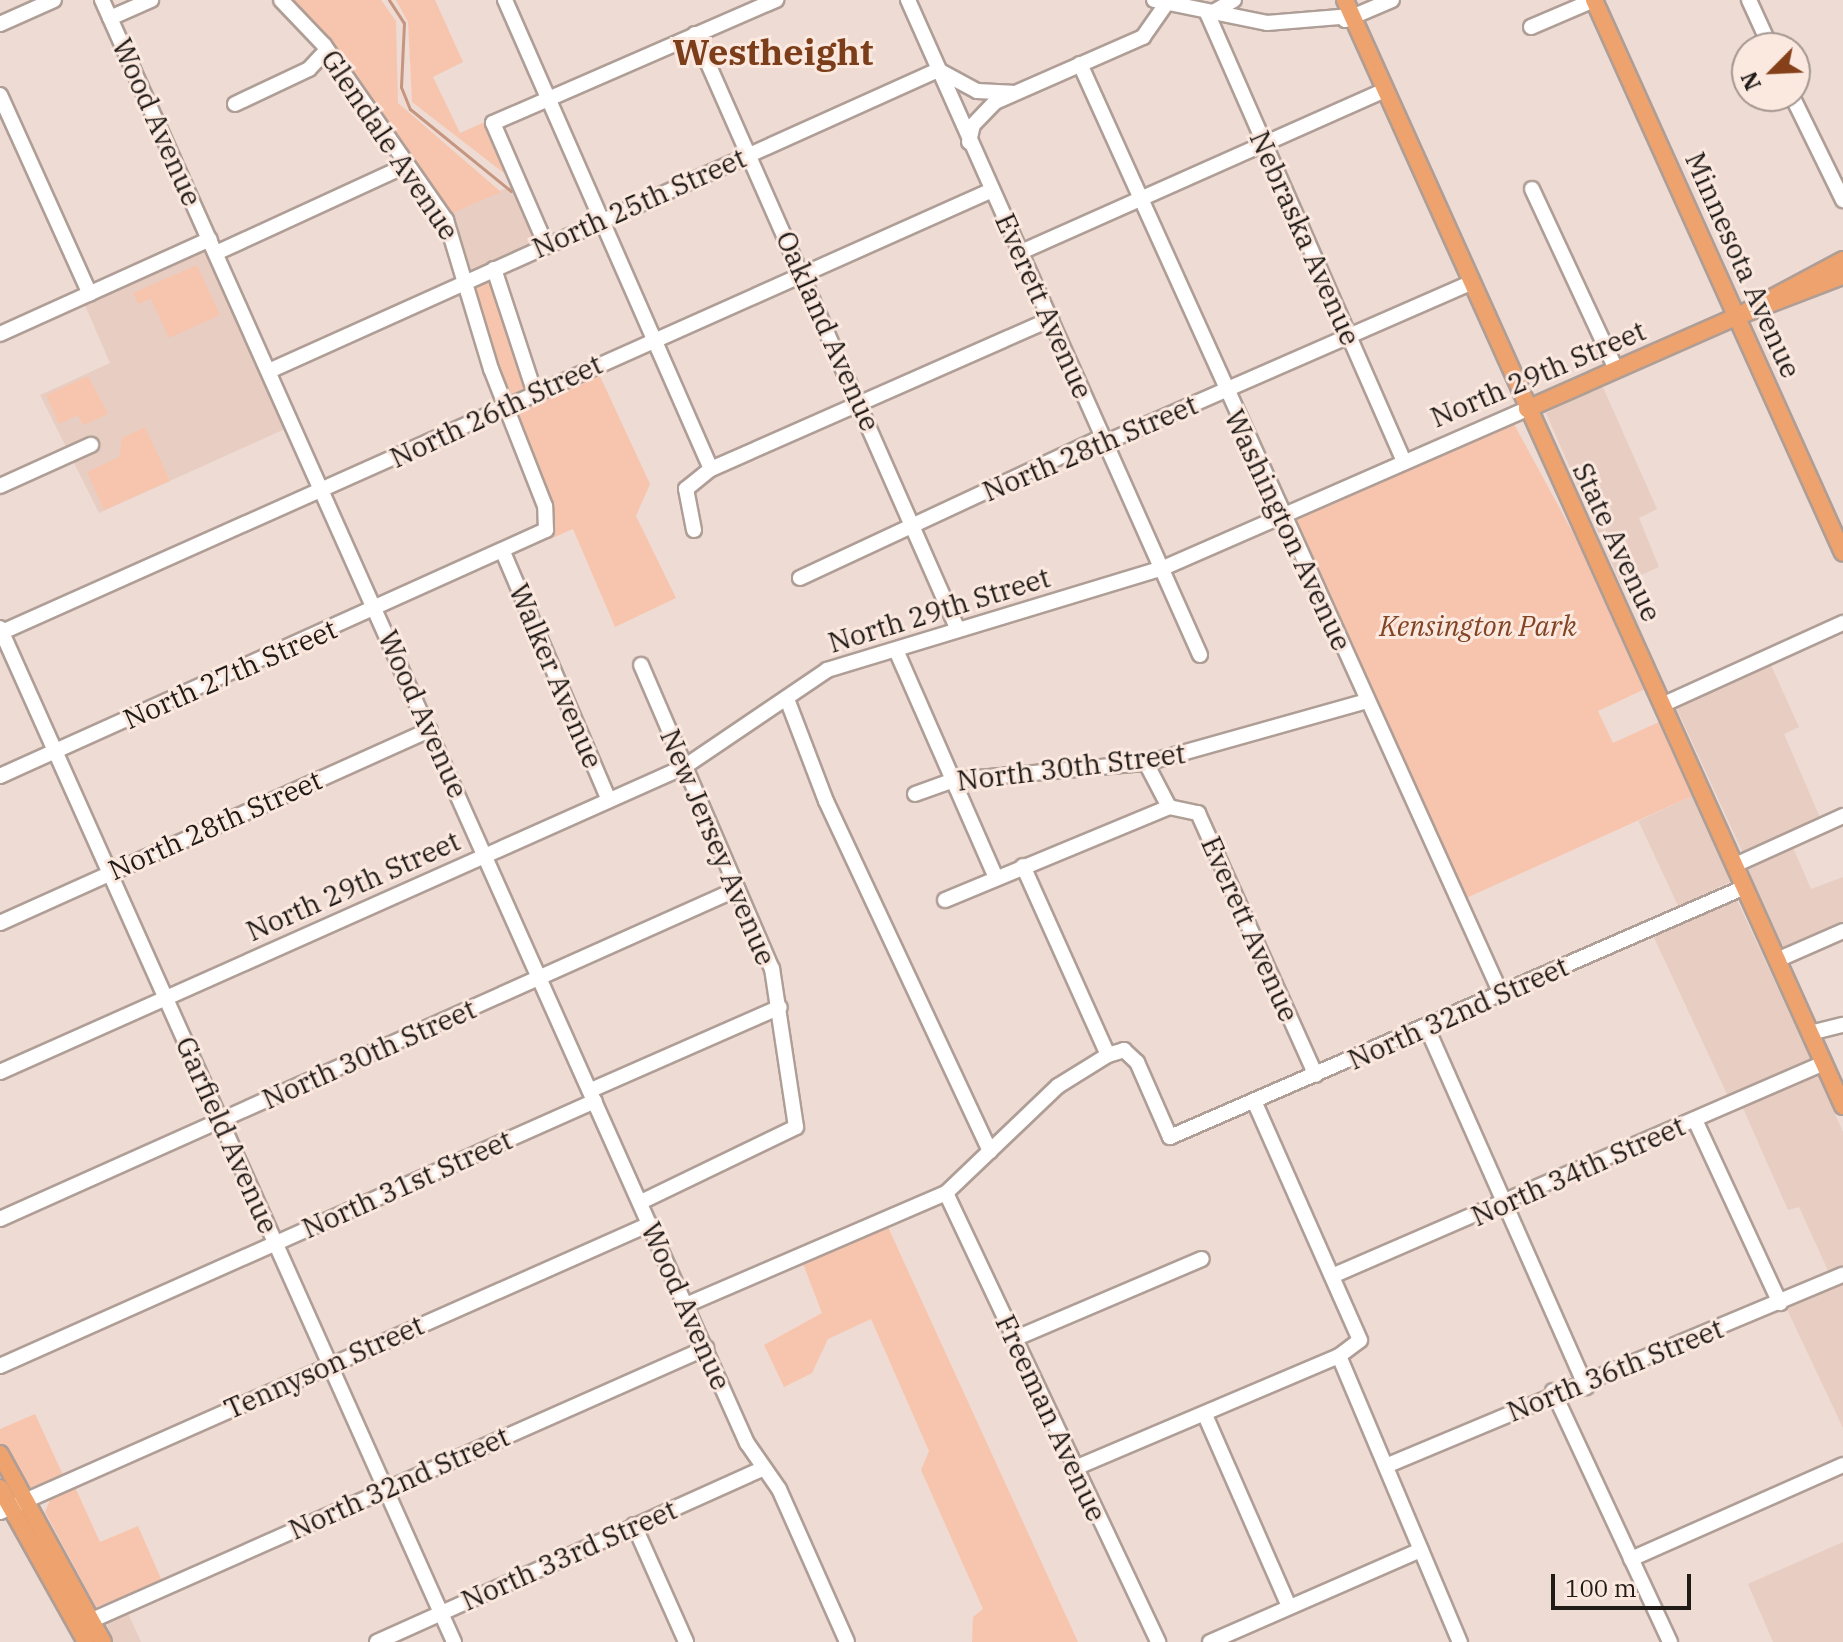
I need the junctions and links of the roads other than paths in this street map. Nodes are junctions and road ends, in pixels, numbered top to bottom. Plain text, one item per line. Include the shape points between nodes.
1 (54, 0) edge
2 (102, 0) edge
3 (151, 0) edge
4 (281, 0) edge
5 (505, 0) edge
6 (776, 0) edge
7 (908, 0) edge
8 (1234, 0) edge
9 (1392, 0) edge
10 (1594, 0) edge
11 (1749, 0) edge
12 (1159, 3) edge
13 (1348, 8) edge
14 (1208, 15) junction
15 (110, 18) junction
16 (0, 24) edge
17 (1531, 27) dead end
18 (1764, 32) edge
19 (695, 34) junction
20 (326, 51) junction
21 (1080, 64) junction
22 (938, 70) junction
23 (1385, 90) junction
24 (1012, 93) junction
25 (0, 95) edge
26 (547, 99) junction
27 (235, 104) dead end
28 (1800, 112) edge
29 (969, 142) junction
30 (1263, 144) junction
31 (748, 154) junction
32 (407, 165) junction
33 (1532, 189) dead end
34 (992, 190) junction
35 (1140, 199) junction
36 (1843, 200) edge
37 (600, 221) junction
38 (546, 245) junction
39 (213, 246) junction
40 (1021, 252) junction
41 (1843, 260) edge
42 (494, 269) junction
43 (803, 275) junction
44 (1843, 276) edge
45 (1470, 283) junction
46 (463, 284) junction
47 (90, 294) junction
48 (1738, 316) junction
49 (1051, 319) junction
50 (0, 334) edge
51 (1348, 335) junction
52 (651, 340) junction
53 (1616, 369) junction
54 (269, 371) junction
55 (1224, 390) junction
56 (535, 394) junction
57 (862, 405) junction
58 (507, 407) junction
59 (1527, 409) junction
60 (1104, 440) junction
61 (91, 445) dead end
62 (1403, 460) junction
63 (711, 469) junction
64 (0, 486) edge
65 (322, 490) junction
66 (1280, 515) junction
67 (913, 525) junction
68 (546, 530) joint
69 (694, 530) dead end
70 (503, 552) junction
71 (1843, 553) edge
72 (1163, 568) junction
73 (800, 578) dead end
74 (376, 610) junction
75 (1843, 623) edge
76 (958, 630) junction
77 (1, 631) edge
78 (896, 650) junction
79 (1200, 655) dead end
80 (641, 665) dead end
81 (787, 699) junction
82 (1366, 701) junction
83 (1662, 705) junction
84 (430, 730) junction
85 (54, 750) junction
86 (1146, 763) junction
87 (684, 767) junction
88 (0, 776) edge
89 (954, 780) junction
90 (915, 794) dead end
91 (609, 800) junction
92 (1169, 807) junction
93 (1843, 816) edge
94 (487, 855) junction
95 (1735, 865) junction
96 (1023, 866) junction
97 (110, 872) junction
98 (996, 878) junction
99 (1745, 887) junction
100 (737, 889) junction
101 (945, 900) dead end
102 (0, 923) edge
103 (1843, 931) edge
104 (1777, 960) junction
105 (541, 978) junction
106 (1501, 994) junction
107 (166, 999) junction
108 (780, 1007) junction
109 (1843, 1025) edge
110 (1427, 1028) junction
111 (1810, 1033) junction
112 (1108, 1055) junction
113 (1824, 1063) junction
114 (0, 1072) edge
115 (1316, 1075) junction
116 (593, 1096) junction
117 (1255, 1103) junction
118 (1843, 1106) edge
119 (220, 1120) junction
120 (1695, 1120) junction
121 (990, 1151) junction
122 (946, 1193) junction
123 (641, 1202) junction
124 (1507, 1203) junction
125 (0, 1219) edge
126 (650, 1224) junction
127 (274, 1243) junction
128 (1202, 1259) dead end
129 (1843, 1275) edge
130 (1332, 1276) junction
131 (1780, 1303) junction
132 (686, 1305) junction
133 (1014, 1339) junction
134 (706, 1348) junction
135 (1339, 1356) junction
136 (328, 1364) junction
137 (0, 1366) edge
138 (1586, 1387) junction
139 (1553, 1391) junction
140 (1205, 1415) junction
141 (0, 1454) edge
142 (1388, 1465) junction
143 (1843, 1465) edge
144 (1075, 1468) junction
145 (762, 1469) junction
146 (0, 1488) edge
147 (386, 1488) junction
148 (30, 1501) junction
149 (7, 1510) edge
150 (634, 1525) junction
151 (1421, 1550) junction
152 (1631, 1559) junction
153 (1289, 1606) junction
154 (441, 1613) junction
155 (86, 1630) edge
156 (103, 1642) edge
157 (377, 1642) edge
158 (454, 1642) edge
159 (686, 1642) edge
160 (847, 1642) edge
161 (1158, 1642) edge
162 (1210, 1642) edge
163 (1460, 1642) edge
164 (1670, 1642) edge

1 - 16 street
2 - 15 street, Wood Avenue
3 - 15 street
4 - 20 street, Glendale Avenue
5 - 26 street
6 - 19 street
7 - 22 street, Everett Avenue
8 - 14 street
9 - 13 street
10 - 17 street
10 - 48 main road, Minnesota Avenue
11 - 18 street
12 - 14 street
12 - 21 street via 1143,37
13 - 14 street via 1306,22
13 - 23 main road, State Avenue
14 - 30 street, Nebraska Avenue
15 - 39 street, Wood Avenue
19 - 26 street
19 - 31 street, Oakland Avenue
20 - 27 street via 309,69
20 - 32 street, Glendale Avenue
21 - 24 street
21 - 35 street, Washington Avenue
22 - 24 street via 977,91
22 - 29 street, Everett Avenue
22 - 31 street, North 25th Street
23 - 30 street
23 - 45 main road, State Avenue
24 - 29 street via 979,117
25 - 47 street
26 - 37 street
26 - 38 street via 493,123
28 - 36 street
29 - 34 street, Everett Avenue
30 - 35 street
30 - 51 street, Nebraska Avenue
31 - 37 street, North 25th Street
31 - 43 street, Oakland Avenue
32 - 39 street
32 - 46 street, Glendale Avenue via 446,220
33 - 53 street
34 - 40 street, Everett Avenue
34 - 43 street, North 26th Street
35 - 40 street
35 - 55 street, Washington Avenue
37 - 38 street, North 25th Street
37 - 52 street
38 - 42 street, North 25th Street
39 - 47 street
39 - 54 street, Wood Avenue
40 - 49 street, Everett Avenue
41 - 48 main road
42 - 46 street, North 25th Street
42 - 56 street
43 - 52 street, North 26th Street
43 - 57 street, Oakland Avenue
44 - 48 main road
45 - 51 street, North 28th Street
45 - 59 main road, State Avenue
46 - 54 street, North 25th Street
46 - 58 street, Glendale Avenue
47 - 50 street
48 - 53 main road, North 29th Street
48 - 71 main road, Minnesota Avenue
49 - 57 street
49 - 60 street, Everett Avenue
51 - 55 street, North 28th Street
51 - 62 street, Nebraska Avenue
52 - 56 street, North 26th Street
52 - 63 street
53 - 59 main road, North 29th Street
54 - 65 street, Wood Avenue
55 - 60 street, North 28th Street
55 - 66 street, Washington Avenue
56 - 58 street, North 26th Street
57 - 63 street
57 - 67 street, Oakland Avenue
58 - 65 street, North 26th Street
58 - 68 street, Glendale Avenue via 545,506
59 - 62 street, North 29th Street
59 - 83 main road, State Avenue
60 - 67 street, North 28th Street
60 - 72 street, Everett Avenue
61 - 64 street
62 - 66 street, North 29th Street
63 - 69 street via 686,489
65 - 74 street, Wood Avenue
65 - 77 street, North 26th Street
66 - 72 street, North 29th Street
66 - 82 street, Washington Avenue
67 - 73 street, North 28th Street
67 - 76 street, Oakland Avenue
68 - 70 street, North 27th Street
70 - 74 street, North 27th Street
70 - 91 street, Walker Avenue
72 - 76 street, North 29th Street
72 - 79 street, Everett Avenue
74 - 84 street, Wood Avenue
74 - 85 street, North 27th Street
75 - 83 street
76 - 78 street, North 29th Street
77 - 85 street, Garfield Avenue
78 - 81 street, North 29th Street via 827,670
78 - 89 street
80 - 87 street, New Jersey Avenue
81 - 87 street, North 29th Street
81 - 121 street via 833,815
82 - 86 street, North 30th Street
82 - 106 street, Washington Avenue
83 - 95 main road, State Avenue
84 - 94 street, Wood Avenue
84 - 97 street, North 28th Street
85 - 88 street, North 27th Street
85 - 97 street, Garfield Avenue
86 - 89 street, North 30th Street
86 - 92 street
87 - 91 street, North 29th Street
87 - 100 street, New Jersey Avenue
89 - 90 street, North 30th Street
89 - 98 street
91 - 94 street, North 29th Street
92 - 96 street
92 - 115 street, Everett Avenue via 1198,813
93 - 95 street
94 - 105 street, Wood Avenue
94 - 107 street, North 29th Street
95 - 99 main road, State Avenue
96 - 98 street
96 - 112 street
97 - 102 street, North 28th Street
97 - 107 street, Garfield Avenue
98 - 101 street
99 - 104 main road, State Avenue
99 - 106 street, North 32nd Street
100 - 105 street, North 30th Street
100 - 108 street, New Jersey Avenue via 772,969
103 - 104 street
104 - 111 main road, State Avenue
105 - 116 street, Wood Avenue
105 - 119 street, North 30th Street
106 - 110 street, North 32nd Street
107 - 114 street, North 29th Street
107 - 119 street, Garfield Avenue
108 - 116 street, North 31st Street
108 - 123 street, New Jersey Avenue via 796,1127
109 - 111 street
110 - 115 street, North 32nd Street
110 - 124 street
111 - 113 main road, State Avenue
112 - 117 street, North 32nd Street via 1124,1050 1137,1062 1170,1137
112 - 121 street via 1058,1086
113 - 118 main road, State Avenue
113 - 120 street, North 34th Street
115 - 117 street, North 32nd Street
116 - 123 street, Wood Avenue
116 - 127 street, North 31st Street
117 - 130 street
119 - 125 street, North 30th Street
119 - 127 street, Garfield Avenue
120 - 124 street, North 34th Street
120 - 131 street
121 - 122 street
122 - 132 street
122 - 133 street, Freeman Avenue
123 - 126 street, Wood Avenue
124 - 130 street, North 34th Street
124 - 138 street
126 - 132 street, Wood Avenue
126 - 136 street, Tennyson Street
127 - 136 street, Garfield Avenue
127 - 137 street, North 31st Street
128 - 133 street
129 - 131 street, North 36th Street
130 - 135 street via 1360,1340
131 - 138 street, North 36th Street
132 - 134 street, Wood Avenue
133 - 144 street, Freeman Avenue
134 - 145 street, Wood Avenue
134 - 147 street, North 32nd Street
135 - 140 street
135 - 142 street
136 - 147 street, Garfield Avenue
136 - 148 street, Tennyson Street
138 - 139 street, North 36th Street
139 - 142 street, North 36th Street
139 - 152 street
140 - 144 street
140 - 153 street
141 - 148 main road
142 - 151 street
143 - 152 street
144 - 161 street, Freeman Avenue
145 - 150 street, North 33rd Street
145 - 160 street, Wood Avenue via 779,1489
146 - 149 main road
147 - 154 street, Garfield Avenue
147 - 155 street, North 32nd Street
148 - 149 street, Tennyson Street
148 - 155 main road
149 - 155 main road
150 - 154 street, North 33rd Street
150 - 159 street
151 - 153 street
151 - 163 street
152 - 164 street
153 - 162 street
154 - 157 street, North 33rd Street
154 - 158 street, Garfield Avenue
155 - 156 main road

